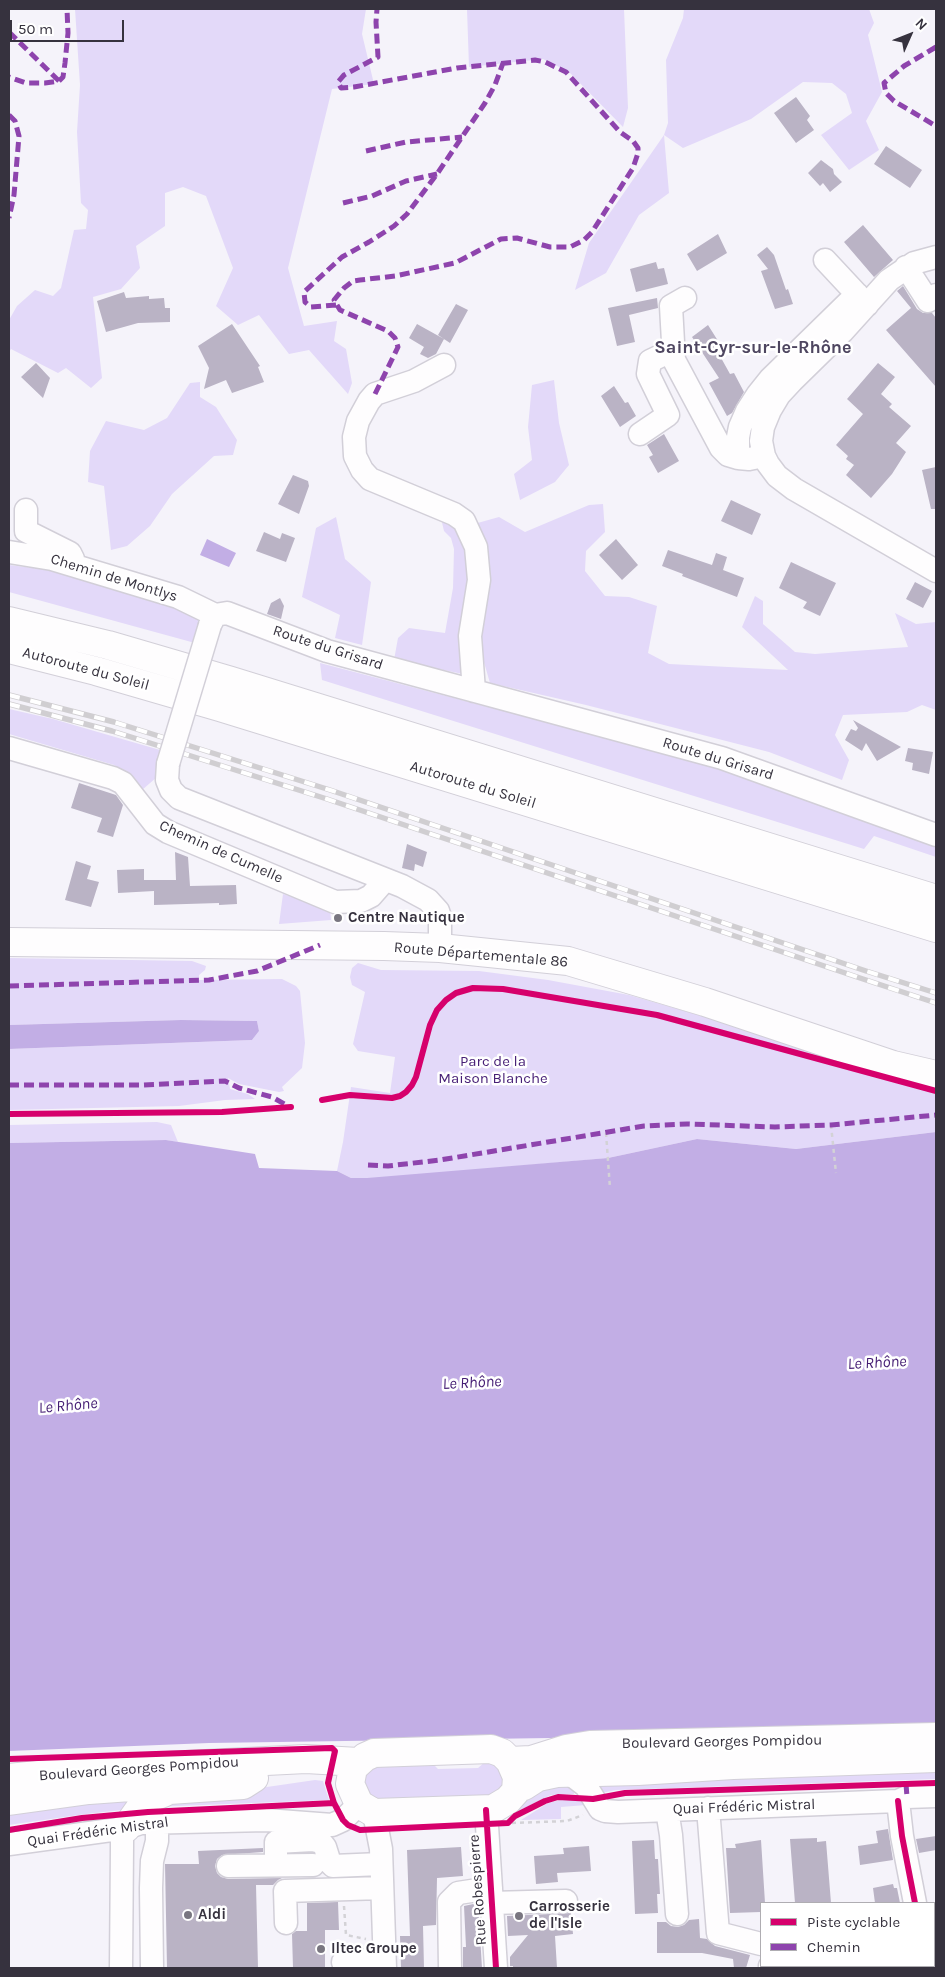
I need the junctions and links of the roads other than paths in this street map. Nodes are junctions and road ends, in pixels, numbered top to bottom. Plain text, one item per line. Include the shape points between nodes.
1 (936, 257) edge
2 (825, 260) dead end
3 (906, 267) junction
4 (936, 295) edge
5 (685, 298) dead end
6 (862, 299) junction
7 (673, 350) junction
8 (444, 365) dead end
9 (640, 434) dead end
10 (764, 456) junction
11 (738, 458) junction
12 (20, 525) edge
13 (9, 552) edge
14 (79, 567) junction
15 (936, 571) edge
16 (212, 620) junction
17 (9, 621) edge
18 (9, 649) edge
19 (474, 691) junction
20 (9, 748) edge
21 (936, 834) edge
22 (385, 880) junction
23 (936, 899) edge
24 (936, 928) edge
25 (9, 942) edge
26 (440, 948) junction
27 (936, 1075) edge
28 (936, 1737) edge
29 (936, 1758) edge
30 (510, 1760) junction
31 (569, 1773) junction
32 (9, 1778) edge
33 (254, 1778) junction
34 (516, 1790) junction
35 (360, 1791) junction
36 (936, 1796) edge
37 (9, 1801) edge
38 (898, 1801) junction
39 (708, 1808) junction
40 (667, 1810) junction
41 (497, 1816) junction
42 (157, 1823) junction
43 (126, 1828) junction
44 (9, 1844) edge
45 (276, 1864) junction
46 (381, 1864) junction
47 (313, 1865) dead end
48 (228, 1866) dead end
49 (122, 1887) junction
50 (151, 1888) junction
51 (382, 1888) junction
52 (491, 1896) junction
53 (566, 1901) dead end
54 (915, 1902) edge
55 (677, 1914) dead end
56 (286, 1923) dead end
57 (760, 1944) edge
58 (343, 1962) dead end
59 (385, 1964) edge
60 (121, 1968) edge
61 (152, 1968) edge
62 (450, 1968) edge
63 (496, 1968) edge

1 - 3 street
2 - 6 street
3 - 4 street via 928,301
3 - 6 street
5 - 7 street via 671,306
6 - 10 street via 770,410 761,441
6 - 11 street via 770,379 758,394 740,427
7 - 9 street via 650,361 648,374 668,415
7 - 11 street via 674,360 721,448
8 - 19 street via 414,381 375,394 358,421 354,438 355,456 370,479 464,521 476,547 479,580 470,636
10 - 11 street
10 - 15 street via 778,476 794,489
12 - 14 street via 70,554
13 - 14 street, Chemin de Montlys
14 - 16 street, Chemin de Montlys via 178,596
16 - 19 street, Route du Grisard via 227,614 327,650
16 - 22 street, bridge via 168,764 167,780 171,790 179,798
17 - 23 main road, Autoroute du Soleil via 108,644
18 - 24 main road, Autoroute du Soleil via 220,707
19 - 21 street, Route du Grisard via 722,758
20 - 22 street, Chemin de Cumelle via 113,778 123,783 155,824 168,832 335,902 361,901 371,896
22 - 26 street via 420,895 434,906 440,917
25 - 26 main road, Route Départementale 86
26 - 27 main road, Route Départementale 86 via 568,961 705,1002 892,1065
28 - 30 main road, Boulevard Georges Pompidou via 590,1745 539,1759
29 - 31 main road, Boulevard Georges Pompidou
30 - 34 main road via 517,1777
30 - 35 main road, Boulevard Georges Pompidou via 491,1749 374,1753
31 - 34 main road, Boulevard Georges Pompidou via 546,1774
31 - 40 street, Quai Frédéric Mistral via 586,1786 605,1811
32 - 35 main road, Boulevard Georges Pompidou via 86,1770 306,1758
33 - 35 main road, Boulevard Georges Pompidou via 320,1773
33 - 37 main road, Boulevard Georges Pompidou via 89,1790
33 - 43 main road via 243,1785 169,1790 141,1806
34 - 41 main road, Boulevard Georges Pompidou via 500,1806
35 - 41 main road, Boulevard Georges Pompidou
35 - 42 street, Quai Frédéric Mistral via 343,1820 332,1825 259,1820
35 - 46 street via 381,1849
36 - 38 street, Quai Frédéric Mistral via 907,1797
38 - 39 street, Quai Frédéric Mistral
38 - 54 street
39 - 40 street, Quai Frédéric Mistral
39 - 57 street via 718,1933
40 - 55 street via 672,1835
41 - 52 street, Rue Robespierre
42 - 43 street, Quai Frédéric Mistral via 141,1823
42 - 50 street
43 - 44 street, Quai Frédéric Mistral
43 - 49 street via 122,1837
45 - 46 street via 276,1842 314,1840 325,1847 333,1866
45 - 47 street
45 - 48 street
46 - 51 street
49 - 50 street
49 - 60 street
50 - 61 street
51 - 56 street via 285,1891
51 - 59 street
52 - 53 street
52 - 62 street via 458,1893 449,1902
52 - 63 street, Rue Robespierre
58 - 59 street

